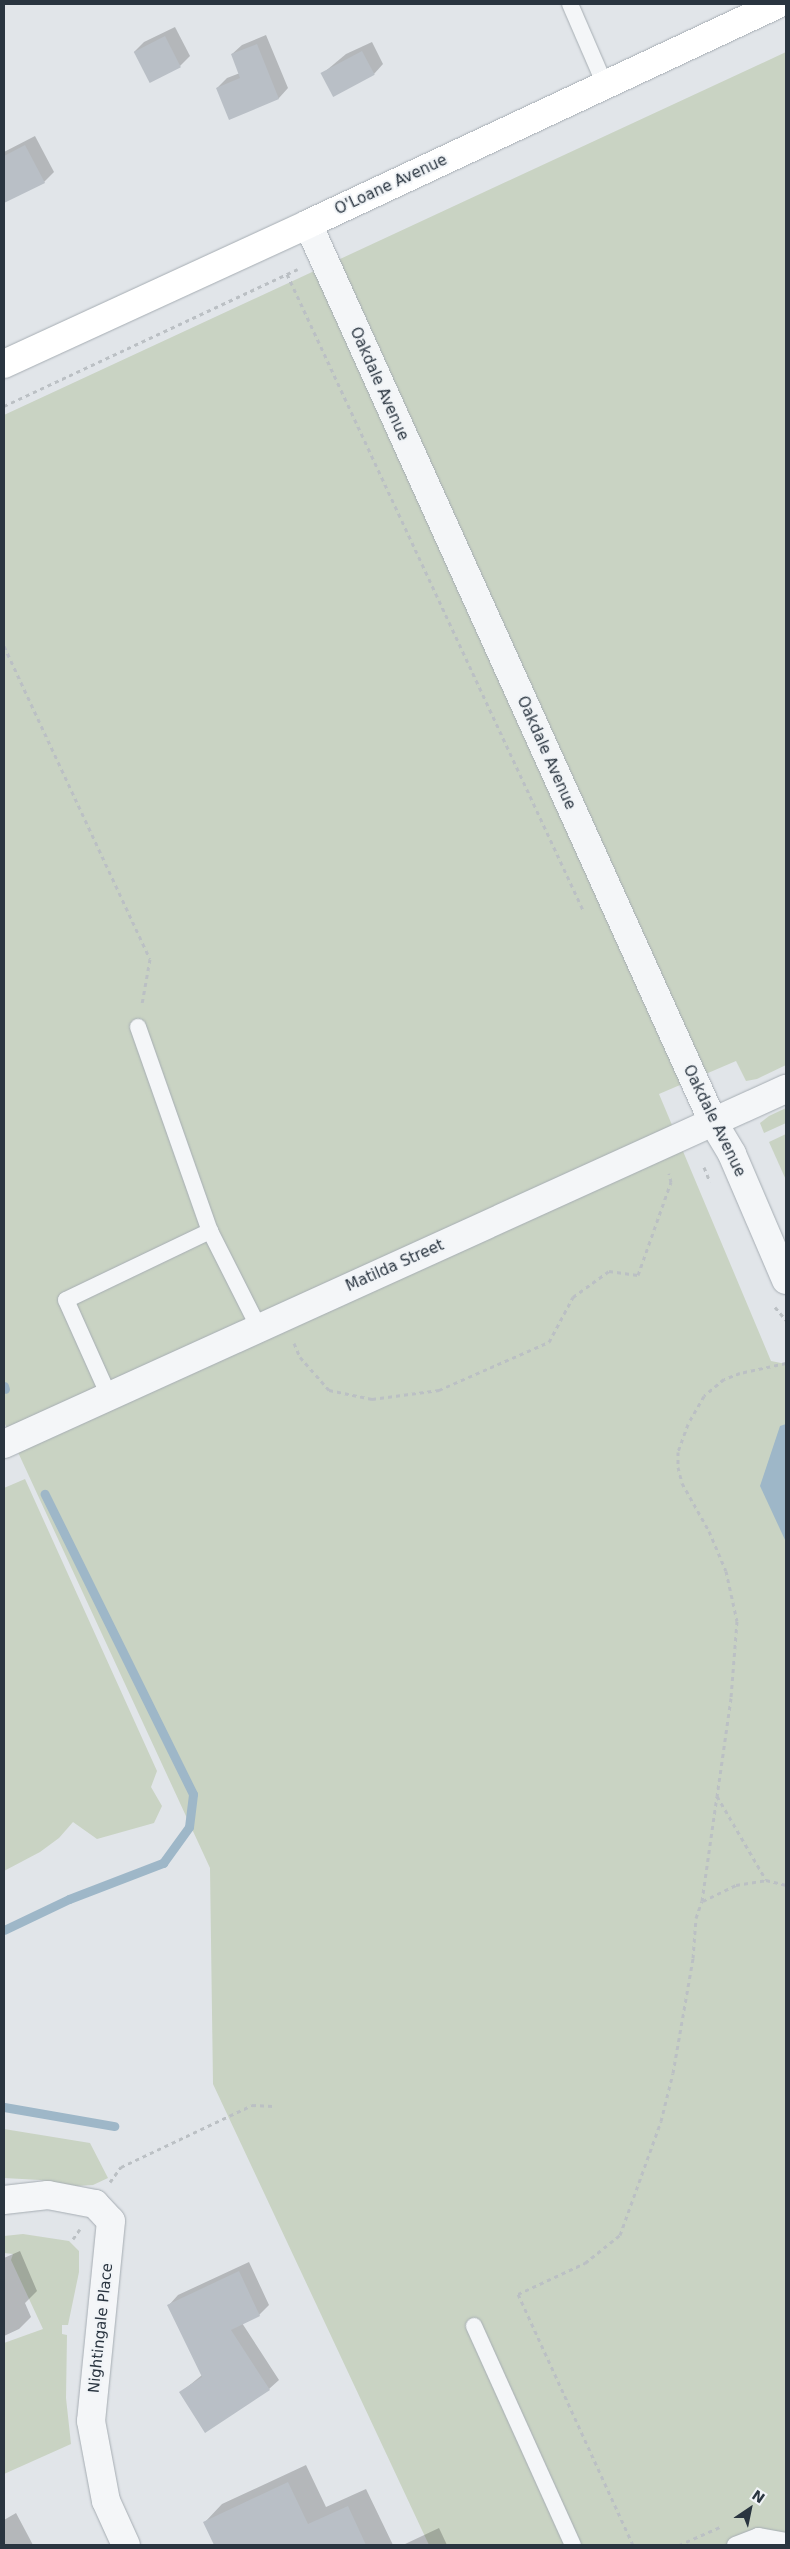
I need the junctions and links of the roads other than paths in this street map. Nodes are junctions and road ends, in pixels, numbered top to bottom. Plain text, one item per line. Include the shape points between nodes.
1 (570, 4) edge
2 (778, 4) edge
3 (605, 85) junction
4 (308, 224) junction
5 (4, 364) edge
6 (138, 1027) road end
7 (786, 1089) edge
8 (713, 1122) junction
9 (210, 1231) junction
10 (786, 1280) edge
11 (270, 1323) junction
12 (108, 1396) junction
13 (4, 1444) edge
14 (4, 2200) edge
15 (474, 2326) dead end
16 (786, 2541) edge
17 (126, 2545) edge
18 (573, 2545) edge
19 (735, 2545) edge

1 - 3 lane
2 - 3 main road, O'Loane Avenue
3 - 4 main road, O'Loane Avenue
4 - 5 main road, O'Loane Avenue
4 - 8 street, Oakdale Avenue
6 - 9 lane
7 - 8 street, Matilda Street
8 - 10 street, Oakdale Avenue via 732,1154
8 - 11 street, Matilda Street
9 - 11 lane
9 - 12 lane via 66,1300
11 - 12 street, Matilda Street
12 - 13 street, Matilda Street
14 - 17 street, Nightingale Place via 48,2195 95,2204 111,2220 91,2421 106,2501
15 - 18 lane
16 - 19 lane via 758,2536

